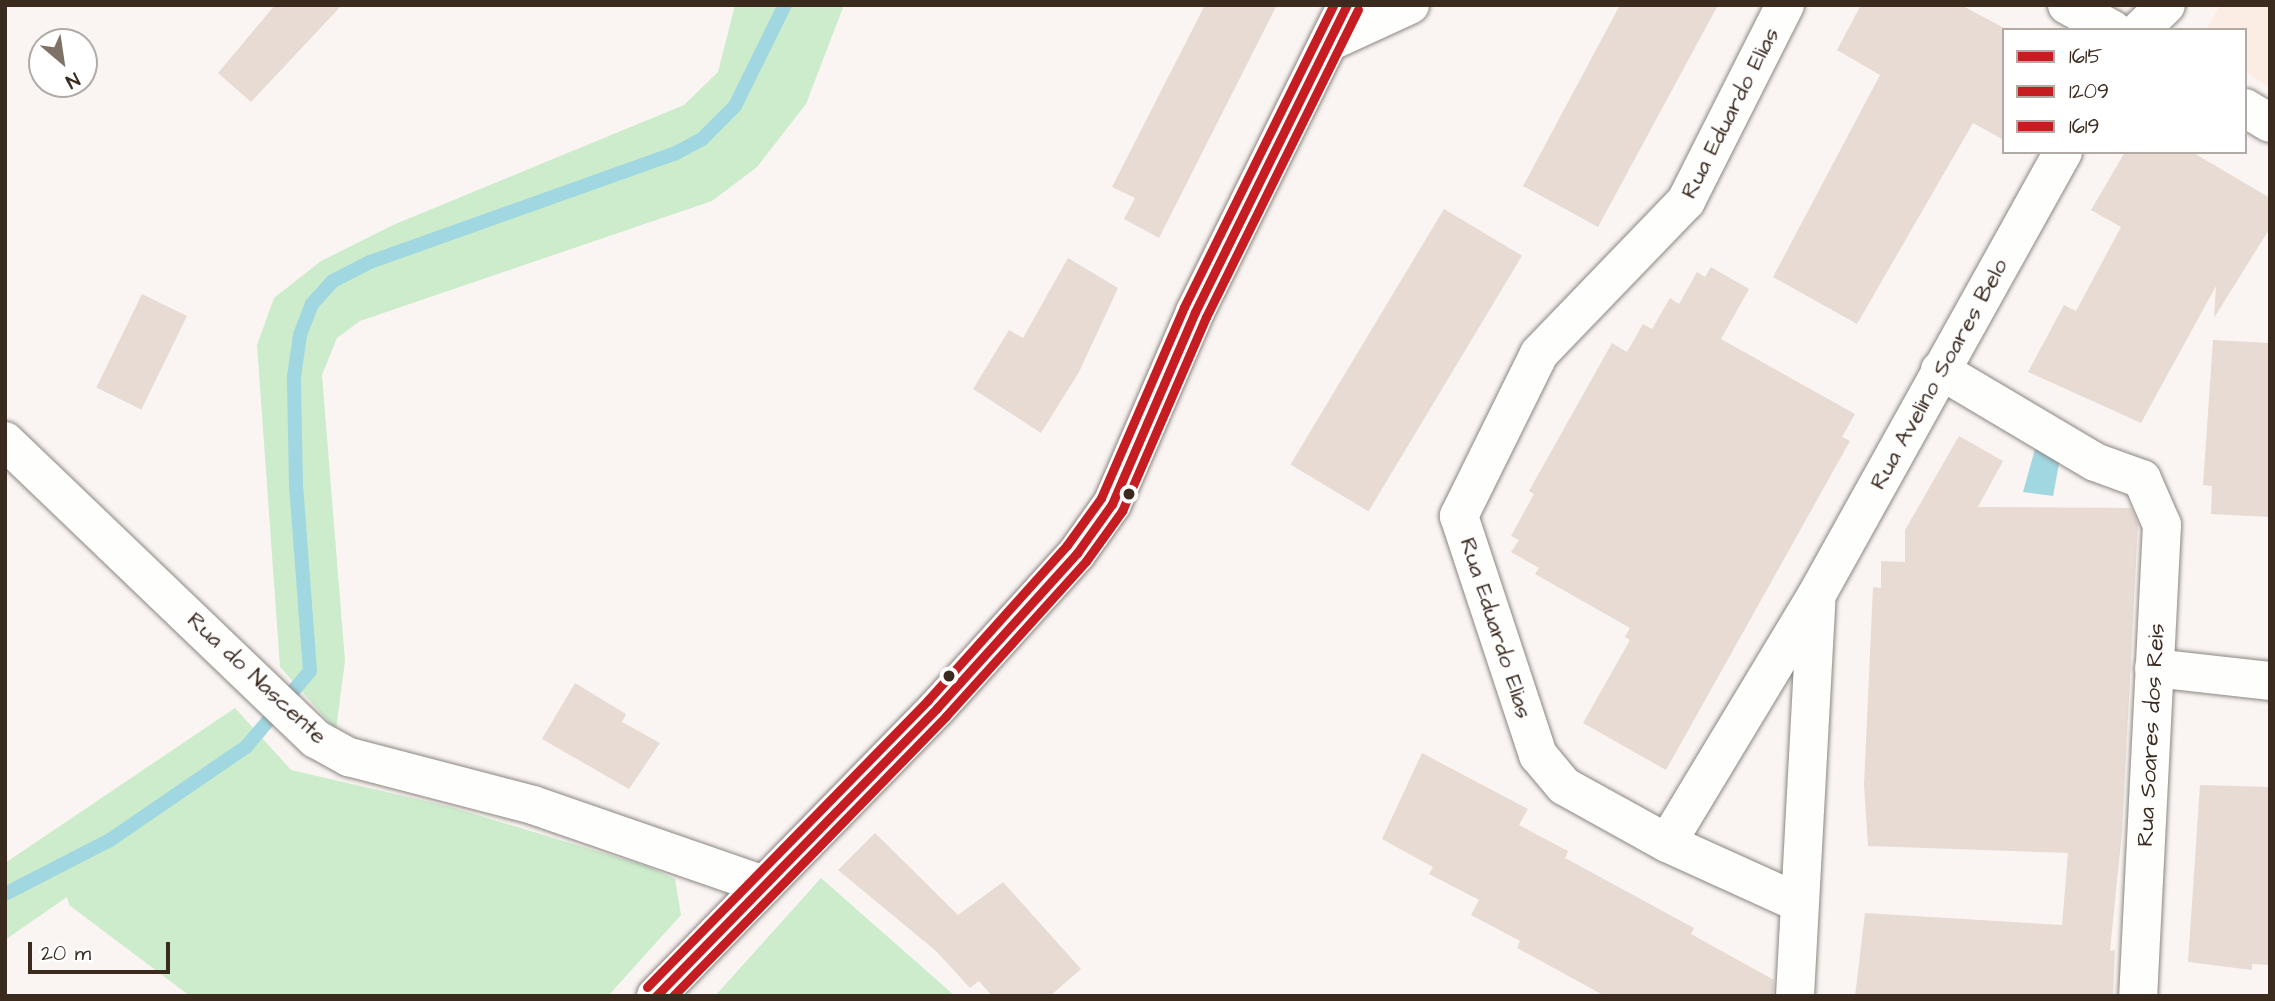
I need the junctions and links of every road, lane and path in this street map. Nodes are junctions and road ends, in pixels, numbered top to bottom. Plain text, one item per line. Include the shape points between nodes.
1 (1347, 5) edge
2 (1410, 5) edge
3 (1786, 5) edge
4 (2067, 5) edge
5 (2166, 5) edge
6 (2109, 28) edge
7 (2142, 28) edge
8 (1329, 42) junction
9 (2247, 109) edge
10 (2270, 123) edge
11 (2062, 154) edge
12 (1940, 370) junction
13 (5, 441) edge
14 (1816, 596) junction
15 (2154, 668) junction
16 (2270, 681) edge
17 (1667, 843) junction
18 (764, 885) junction
19 (1799, 903) junction
20 (656, 996) edge
21 (1795, 996) edge
22 (2138, 996) edge

1 - 8 street
2 - 8 street
3 - 17 street, Rua Eduardo Elias via 1686,201 1539,354 1459,516 1538,755 1564,786
4 - 6 street
5 - 7 street
8 - 18 street via 1195,312 1112,504 1077,553 956,687
9 - 10 street
11 - 12 street, Rua Avelino Soares Belo
12 - 14 street, Rua Avelino Soares Belo
12 - 15 street, Rua Soares dos Reis via 2095,462 2142,479 2162,525
13 - 18 street, Rua do Nascente via 316,740 349,757 533,805
14 - 17 street, Rua Avelino Soares Belo
14 - 19 street, Rua Avelino Soares Belo
15 - 16 street
15 - 22 street, Rua Soares dos Reis
17 - 19 street, Rua Eduardo Elias
18 - 20 street
19 - 21 street, Rua Avelino Soares Belo

